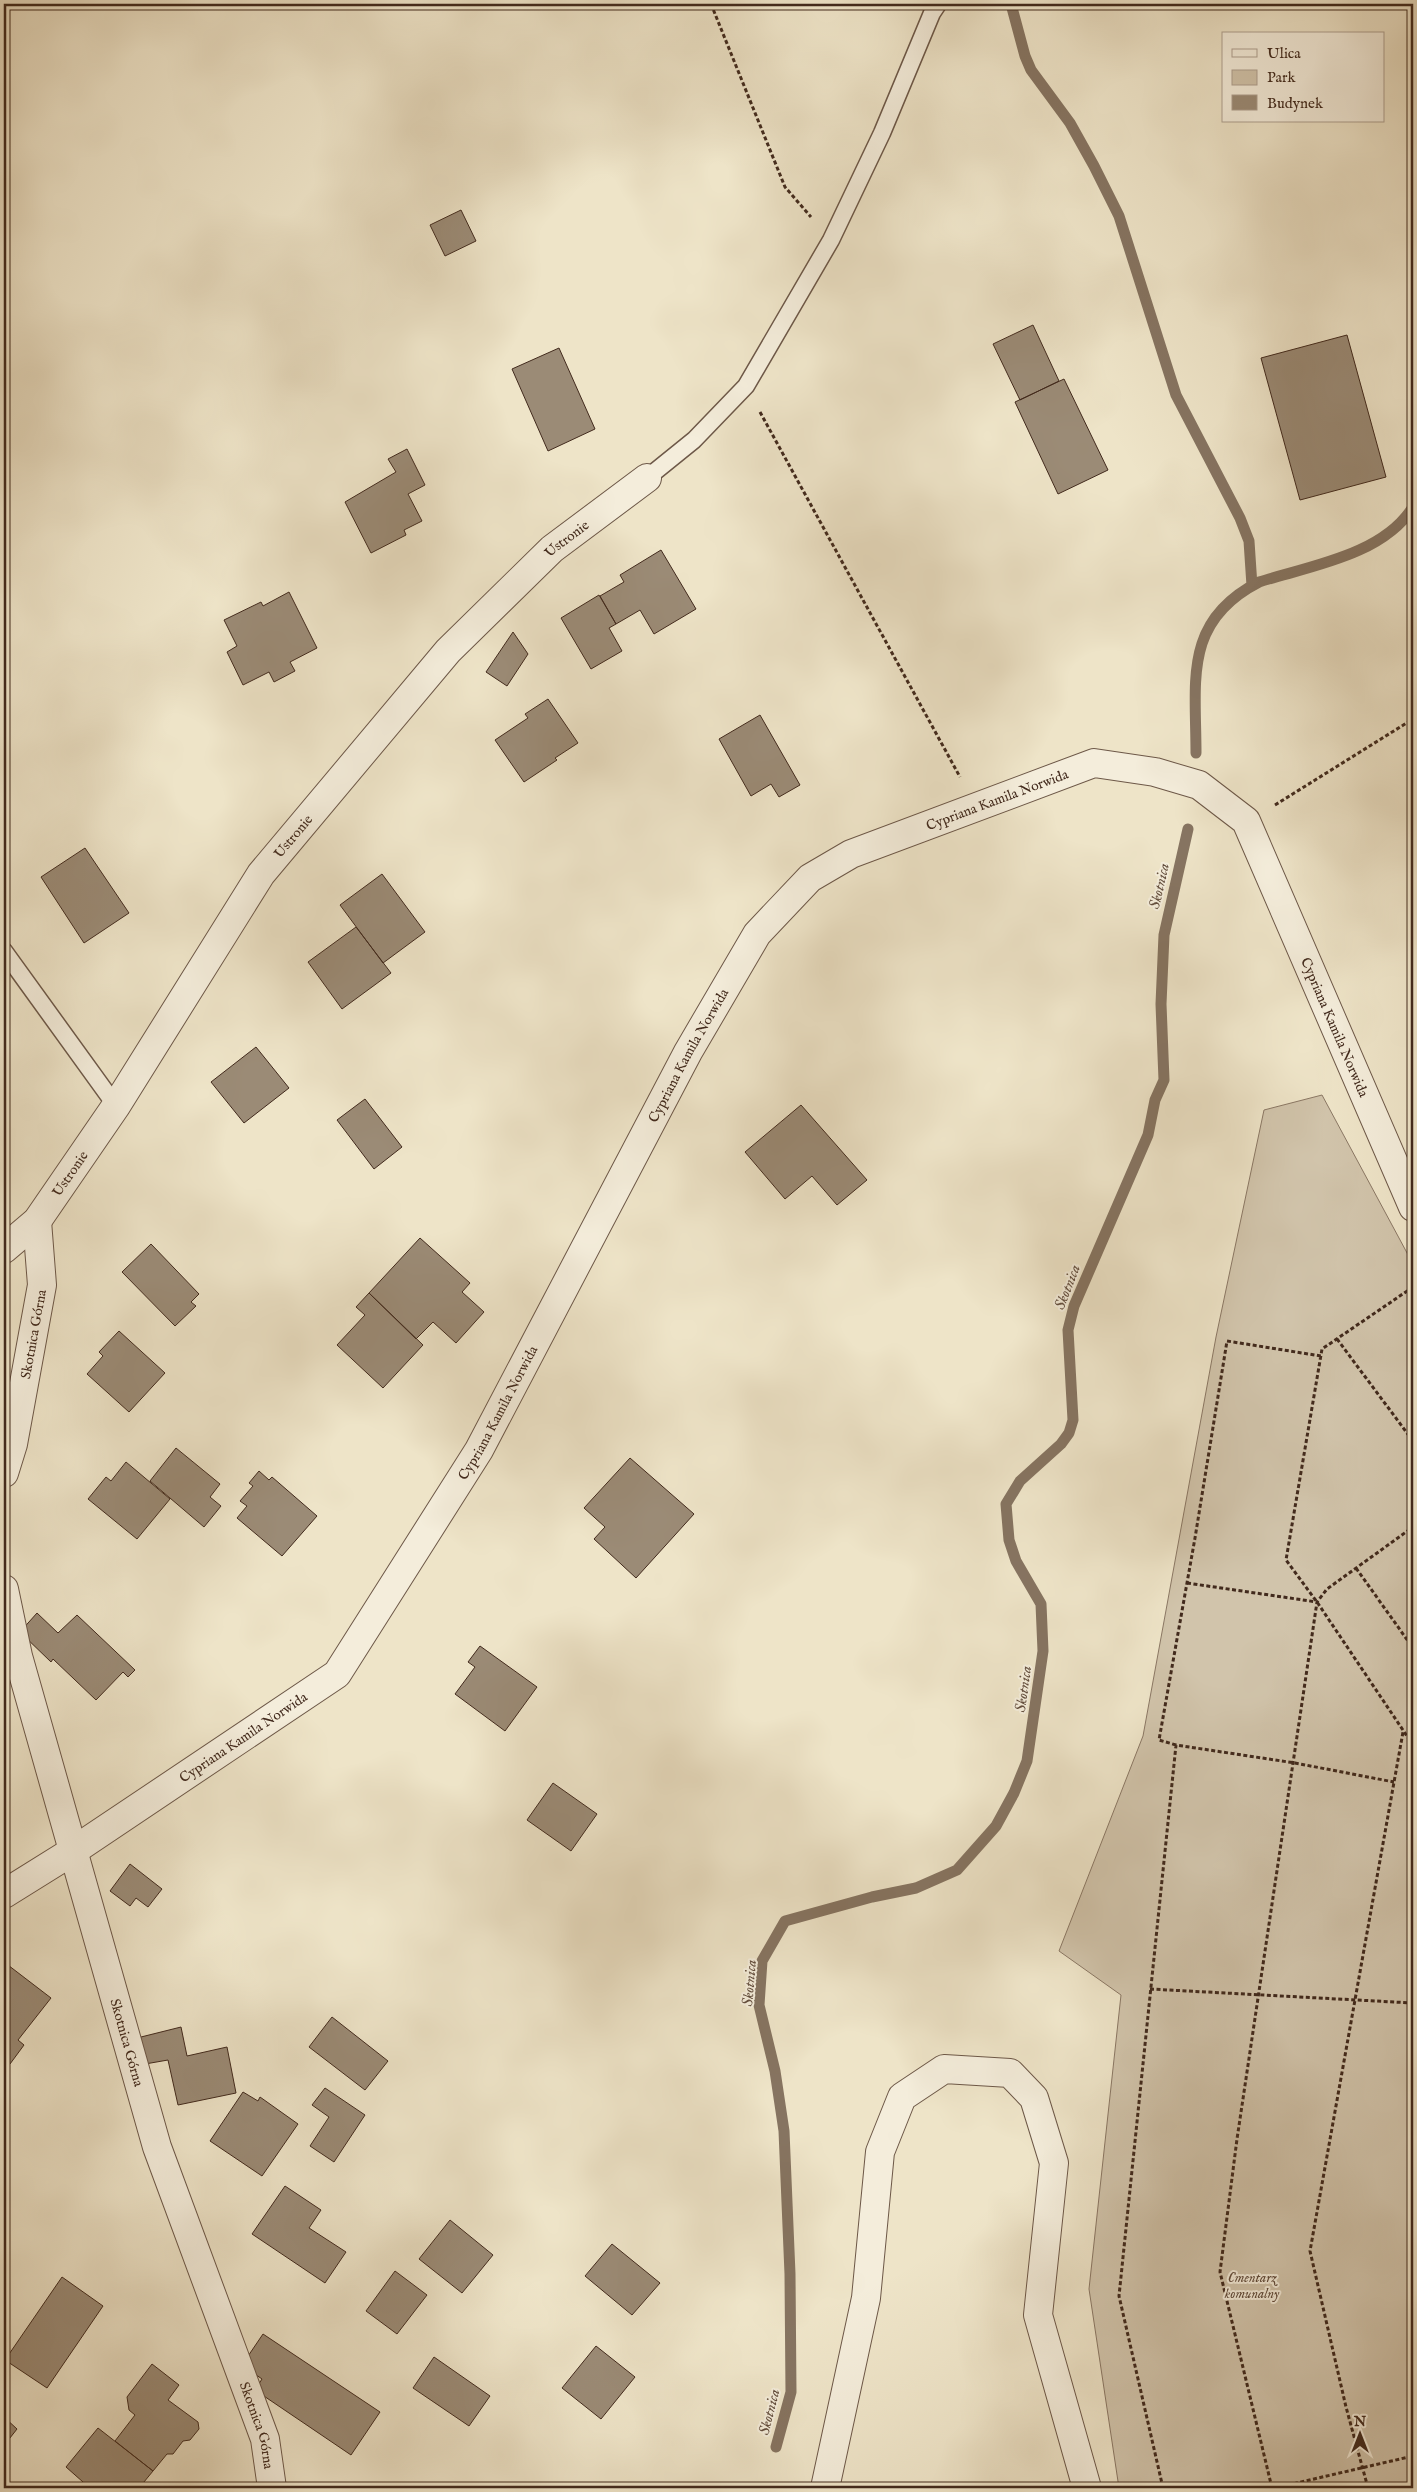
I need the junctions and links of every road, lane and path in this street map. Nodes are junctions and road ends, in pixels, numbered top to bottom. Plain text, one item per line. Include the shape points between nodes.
1 (711, 4) edge
2 (938, 4) edge
3 (831, 240) junction
4 (746, 386) junction
5 (647, 478) joint
6 (1413, 719) edge
7 (976, 806) junction
8 (1246, 822) junction
9 (4, 952) edge
10 (116, 1106) junction
11 (1413, 1207) edge
12 (37, 1221) junction
13 (4, 1249) edge
14 (1413, 1287) edge
15 (1337, 1339) junction
16 (1321, 1356) junction
17 (1413, 1440) edge
18 (4, 1473) edge
19 (1413, 1527) edge
20 (1356, 1568) junction
21 (1187, 1583) junction
22 (4, 1589) edge
23 (1318, 1602) junction
24 (1413, 1648) edge
25 (1403, 1732) junction
26 (1176, 1745) junction
27 (1413, 1745) edge
28 (1295, 1763) junction
29 (1394, 1782) junction
30 (73, 1851) junction
31 (4, 1894) edge
32 (1150, 1988) junction
33 (1259, 1995) junction
34 (1354, 2000) junction
35 (1413, 2003) edge
36 (1413, 2456) edge
37 (1362, 2469) junction
38 (272, 2488) edge
39 (825, 2488) edge
40 (1087, 2488) edge
41 (1163, 2488) edge
42 (1273, 2488) edge
43 (1368, 2488) edge

1 - 3 path via 785,187
2 - 3 lane
3 - 4 lane
4 - 5 lane via 694,440
4 - 7 path
5 - 10 street, Ustronie via 552,549 448,651 261,874
6 - 8 path
7 - 8 street, Cypriana Kamila Norwida via 1094,763 1155,772 1199,785
7 - 30 street, Cypriana Kamila Norwida via 851,854 810,878 757,934 688,1052 479,1450 337,1674
8 - 11 street, Cypriana Kamila Norwida
9 - 10 lane
10 - 12 street, Ustronie
12 - 13 street, Ustronie
12 - 18 street, Skotnica Górna via 42,1285 13,1444
14 - 15 path
15 - 16 path via 1322,1349
15 - 17 path
16 - 21 path via 1226,1341
16 - 23 path via 1286,1560
19 - 20 path
20 - 23 path via 1327,1589
20 - 24 path
21 - 23 path
21 - 26 path via 1159,1740
22 - 30 street, Skotnica Górna via 18,1656
23 - 25 path
23 - 28 path
25 - 27 path
25 - 29 path
26 - 28 path
26 - 32 path
28 - 29 path
28 - 33 path
29 - 34 path
30 - 31 street, Cypriana Kamila Norwida
30 - 38 street, Skotnica Górna via 157,2147 265,2439
32 - 33 path
32 - 41 path via 1119,2296
33 - 34 path
33 - 42 path via 1220,2272
34 - 35 path
34 - 37 path via 1310,2252
36 - 37 path
37 - 42 path
37 - 43 path
39 - 40 street via 866,2298 880,2152 902,2098 944,2070 1010,2073 1034,2098 1054,2163 1038,2315

